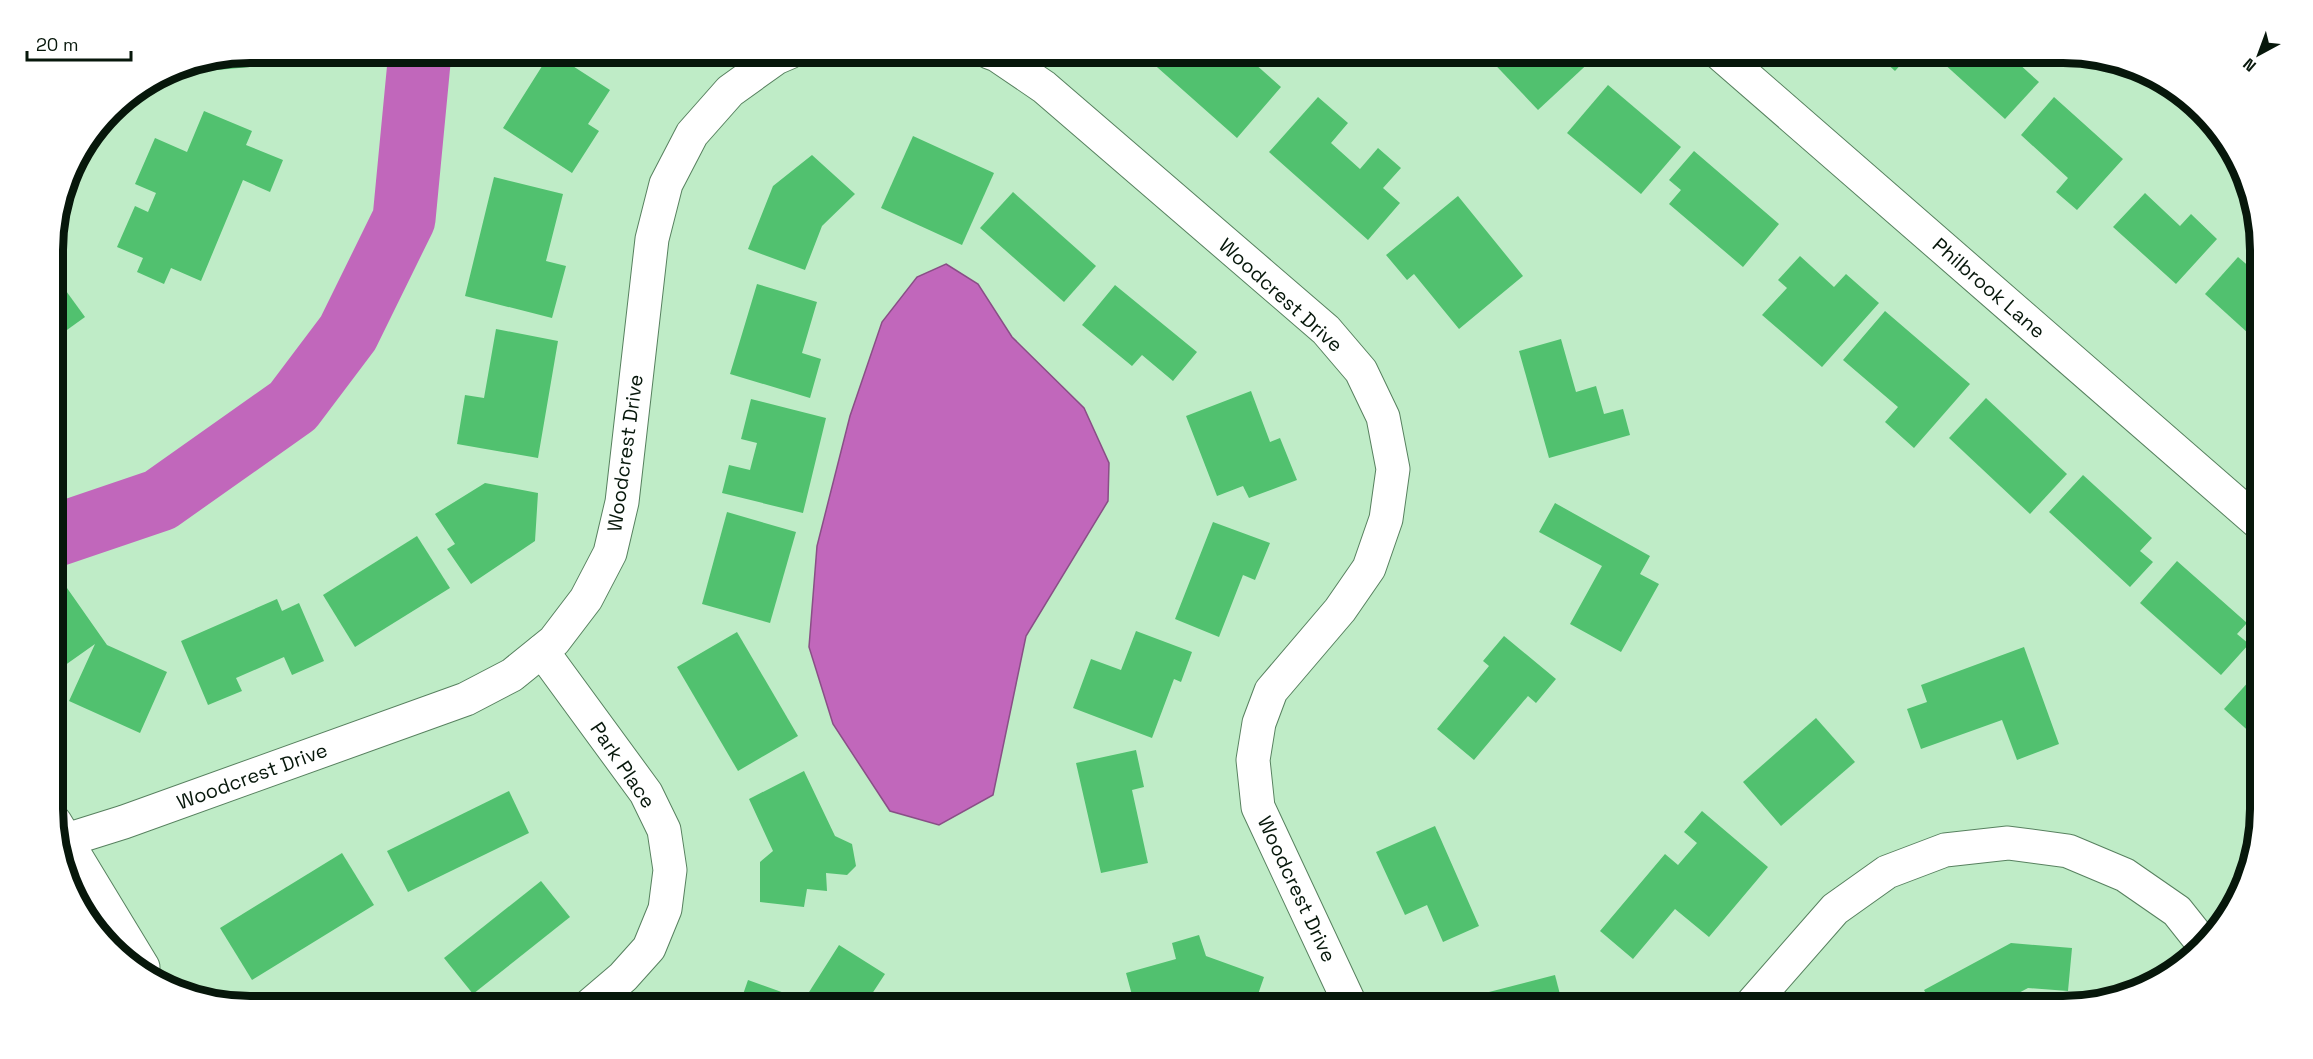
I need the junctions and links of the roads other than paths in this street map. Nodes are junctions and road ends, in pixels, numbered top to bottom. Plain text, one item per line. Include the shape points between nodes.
1 (769, 63) edge
2 (1009, 63) edge
3 (1732, 63) edge
4 (2250, 515) edge
5 (542, 651) junction
6 (65, 833) edge
7 (67, 847) edge
8 (2198, 938) edge
9 (135, 957) edge
10 (601, 996) edge
11 (1346, 996) edge
12 (1759, 996) edge

1 - 5 street, Woodcrest Drive via 730,91 692,134 666,184 652,239 622,502 610,553 586,599
2 - 11 street, Woodcrest Drive via 1044,87 1326,330 1361,371 1383,417 1393,469 1386,519 1369,568 1340,610 1271,691 1259,723 1253,760 1258,807
3 - 4 street, Philbrook Lane
5 - 6 street, Woodcrest Drive via 513,675 466,699 135,818
5 - 10 street, Park Place via 646,793 664,830 670,870 665,909 649,948
7 - 9 street
8 - 12 street via 2177,911 2125,875 2068,851 2008,843 1945,850 1887,872 1835,909

